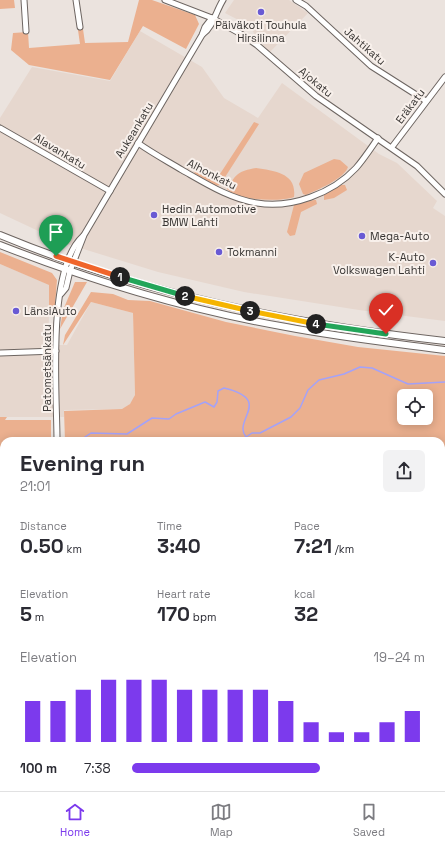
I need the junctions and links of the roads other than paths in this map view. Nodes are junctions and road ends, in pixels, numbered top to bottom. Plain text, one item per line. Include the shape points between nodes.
1 (24, 0) edge
2 (76, 0) edge
3 (165, 0) edge
4 (222, 0) edge
5 (296, 0) edge
6 (212, 18) junction
7 (80, 28) dead end
8 (26, 31) dead end
9 (445, 77) edge
10 (426, 101) junction
11 (0, 128) edge
12 (378, 138) junction
13 (138, 143) junction
14 (392, 147) junction
15 (110, 191) junction
16 (445, 194) edge
17 (0, 235) edge
18 (0, 244) edge
19 (70, 261) junction
20 (67, 270) junction
21 (445, 341) edge
22 (445, 350) edge
23 (56, 351) junction
24 (0, 353) edge
25 (57, 437) edge

1 - 8 street
2 - 7 street
3 - 6 street, Ajokatu
4 - 6 street, Aukeankatu
5 - 10 street, Jahtikatu via 306,6 375,69
6 - 12 street, Ajokatu via 258,45 316,96
6 - 13 street, Aukeankatu via 209,29 202,35
9 - 10 street, Eräkatu
10 - 14 street, Eräkatu
11 - 15 street, Alavankatu
12 - 13 street, Alhonkatu via 356,168 338,182 318,194 274,204 257,203 220,191
12 - 14 street, Ajokatu
13 - 15 street, Aukeankatu
14 - 16 street, Ajokatu via 418,166
15 - 19 street, Aukeankatu via 78,241
17 - 19 main road
18 - 20 main road
19 - 20 street, Patometsänkatu
19 - 21 main road via 161,290 253,312 335,327
20 - 22 main road via 152,296 256,322
20 - 23 street, Patometsänkatu via 60,294
23 - 24 street
23 - 25 street, Patometsänkatu

